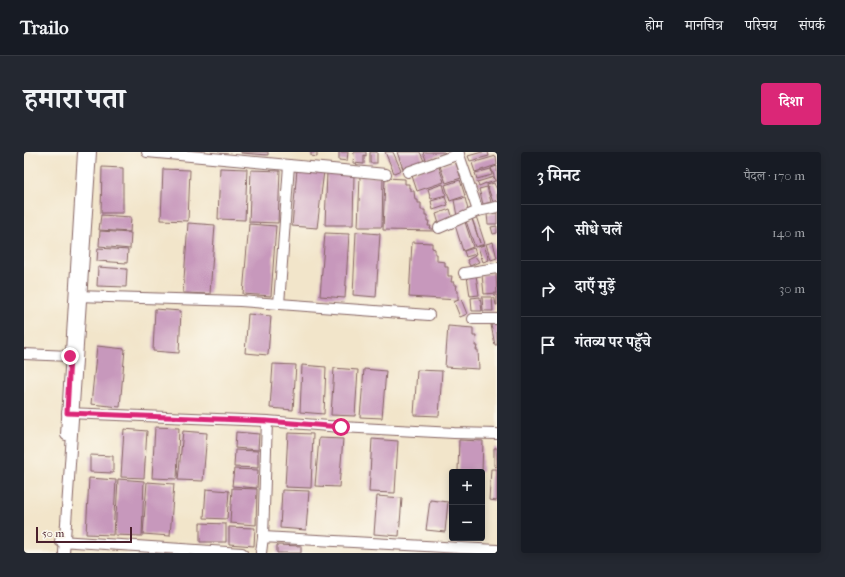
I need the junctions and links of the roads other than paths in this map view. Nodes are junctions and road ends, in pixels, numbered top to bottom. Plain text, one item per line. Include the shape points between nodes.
1 (83, 152) edge
2 (91, 152) edge
3 (147, 152) edge
4 (458, 153) edge
5 (289, 165) junction
6 (408, 172) dead end
7 (386, 174) dead end
8 (497, 207) edge
9 (478, 212) junction
10 (439, 228) dead end
11 (497, 268) edge
12 (464, 273) dead end
13 (78, 296) junction
14 (279, 304) junction
15 (429, 315) dead end
16 (472, 319) dead end
17 (497, 319) edge
18 (24, 354) edge
19 (70, 356) junction
20 (71, 413) junction
21 (267, 421) junction
22 (497, 434) edge
23 (263, 537) junction
24 (62, 541) junction
25 (497, 550) edge
26 (60, 553) edge
27 (64, 553) edge
28 (242, 553) edge
29 (262, 553) edge

1 - 13 street
2 - 13 street
3 - 5 street
4 - 6 street
4 - 9 street
5 - 7 street
5 - 14 street
8 - 9 street
9 - 10 street
11 - 12 street
13 - 14 street
13 - 19 street
13 - 20 street
14 - 15 street
16 - 17 street
18 - 19 street
19 - 20 street
20 - 21 street
20 - 24 street
21 - 22 street
21 - 23 street
23 - 25 street
23 - 29 street
24 - 26 street
24 - 27 street
24 - 28 street

